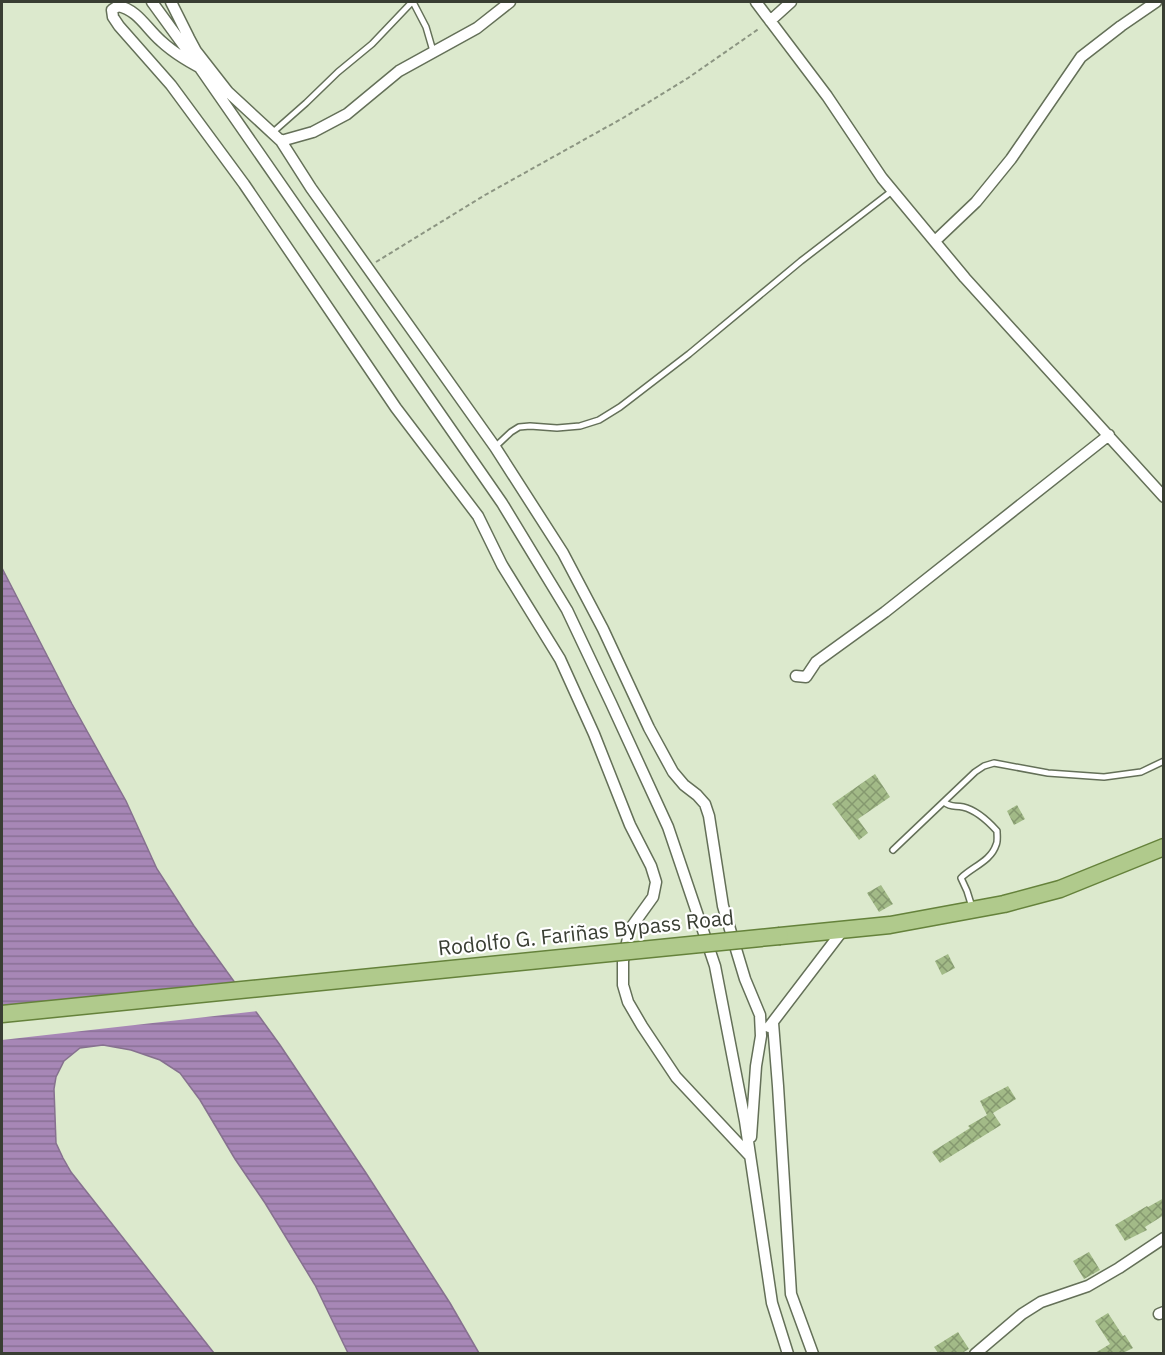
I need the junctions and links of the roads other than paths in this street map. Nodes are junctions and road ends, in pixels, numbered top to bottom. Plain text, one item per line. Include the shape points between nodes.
1 (152, 2) edge
2 (171, 2) edge
3 (412, 2) edge
4 (756, 2) edge
5 (791, 2) edge
6 (1156, 2) edge
7 (503, 3) edge
8 (770, 21) junction
9 (433, 51) junction
10 (200, 68) junction
11 (213, 74) junction
12 (272, 133) junction
13 (281, 141) junction
14 (892, 191) junction
15 (935, 241) junction
16 (1108, 435) junction
17 (495, 447) junction
18 (1164, 497) edge
19 (796, 676) dead end
20 (1164, 761) edge
21 (944, 802) junction
22 (1164, 847) edge
23 (893, 850) dead end
24 (973, 910) junction
25 (843, 930) junction
26 (2, 1014) edge
27 (773, 1023) junction
28 (761, 1036) junction
29 (750, 1155) junction
30 (1164, 1238) edge
31 (788, 1353) edge
32 (813, 1353) edge
33 (975, 1353) edge

1 - 10 street
2 - 11 street
3 - 9 lane via 426,27
3 - 12 lane via 372,44
4 - 8 street
5 - 8 street
6 - 15 street via 1081,57 1011,159 976,202
7 - 9 street via 477,28
8 - 14 street
9 - 13 street via 399,71 347,114 313,132
10 - 11 street
10 - 29 street via 495,493 567,610 668,827 715,966
10 - 29 street via 159,40 132,11 118,6 112,10 119,26 171,85 244,184 396,408 478,516 502,565 560,659 656,882 653,897 630,929 623,961 628,1002 676,1077
11 - 12 street
12 - 13 street
13 - 17 street
14 - 15 street
14 - 17 lane via 613,411 580,426 519,427
15 - 16 street
16 - 18 street
16 - 19 street via 816,662 806,677
17 - 28 street via 563,553 674,772 705,804 723,906 760,1014
20 - 21 lane via 1141,772 1104,777 1048,773 994,763 975,772
21 - 23 lane
21 - 24 lane via 973,812 997,831 997,845 986,860 961,878
22 - 24 main road, Rodolfo G. Fariñas Bypass Road via 1059,889
24 - 25 main road, Rodolfo G. Fariñas Bypass Road
25 - 26 main road, Rodolfo G. Fariñas Bypass Road, bridge
25 - 27 street
27 - 28 street
27 - 32 street via 791,1294
28 - 29 street
29 - 31 street via 772,1303
30 - 33 street via 1088,1286 1031,1308

